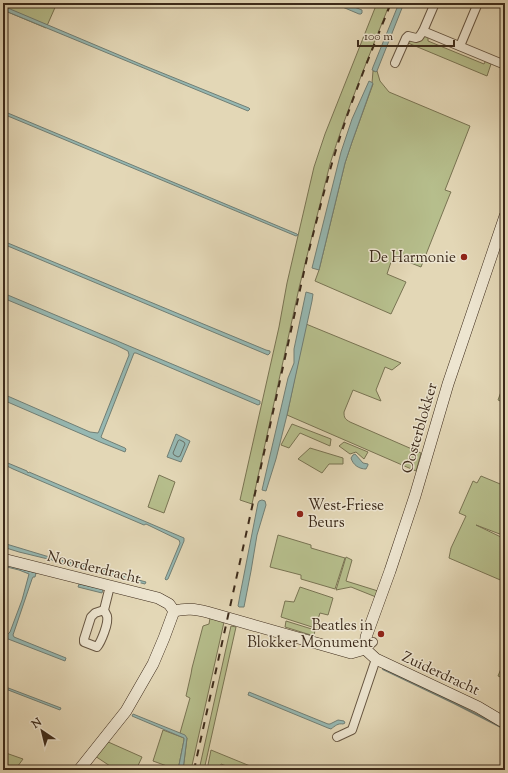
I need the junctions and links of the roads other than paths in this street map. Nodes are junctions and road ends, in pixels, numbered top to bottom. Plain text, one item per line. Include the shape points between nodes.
1 (435, 3) edge
2 (478, 3) edge
3 (423, 31) junction
4 (460, 46) junction
5 (395, 63) dead end
6 (505, 64) edge
7 (505, 216) edge
8 (3, 559) edge
9 (110, 586) junction
10 (104, 610) dead end
11 (174, 611) junction
12 (369, 646) junction
13 (376, 659) junction
14 (505, 723) edge
15 (337, 737) dead end
16 (79, 770) edge

1 - 3 street
2 - 4 street
3 - 4 street
3 - 5 street via 419,37 406,38
4 - 6 street
7 - 12 street, Oosterblokker via 448,384 413,503 366,637
8 - 9 street, Noorderdracht
9 - 10 street
9 - 11 street, Noorderdracht via 164,601
11 - 12 street via 193,609 207,612 350,653
11 - 16 street via 153,664 126,711
12 - 13 street, Zuiderdracht
13 - 14 street, Zuiderdracht via 478,707
13 - 15 street via 352,730

